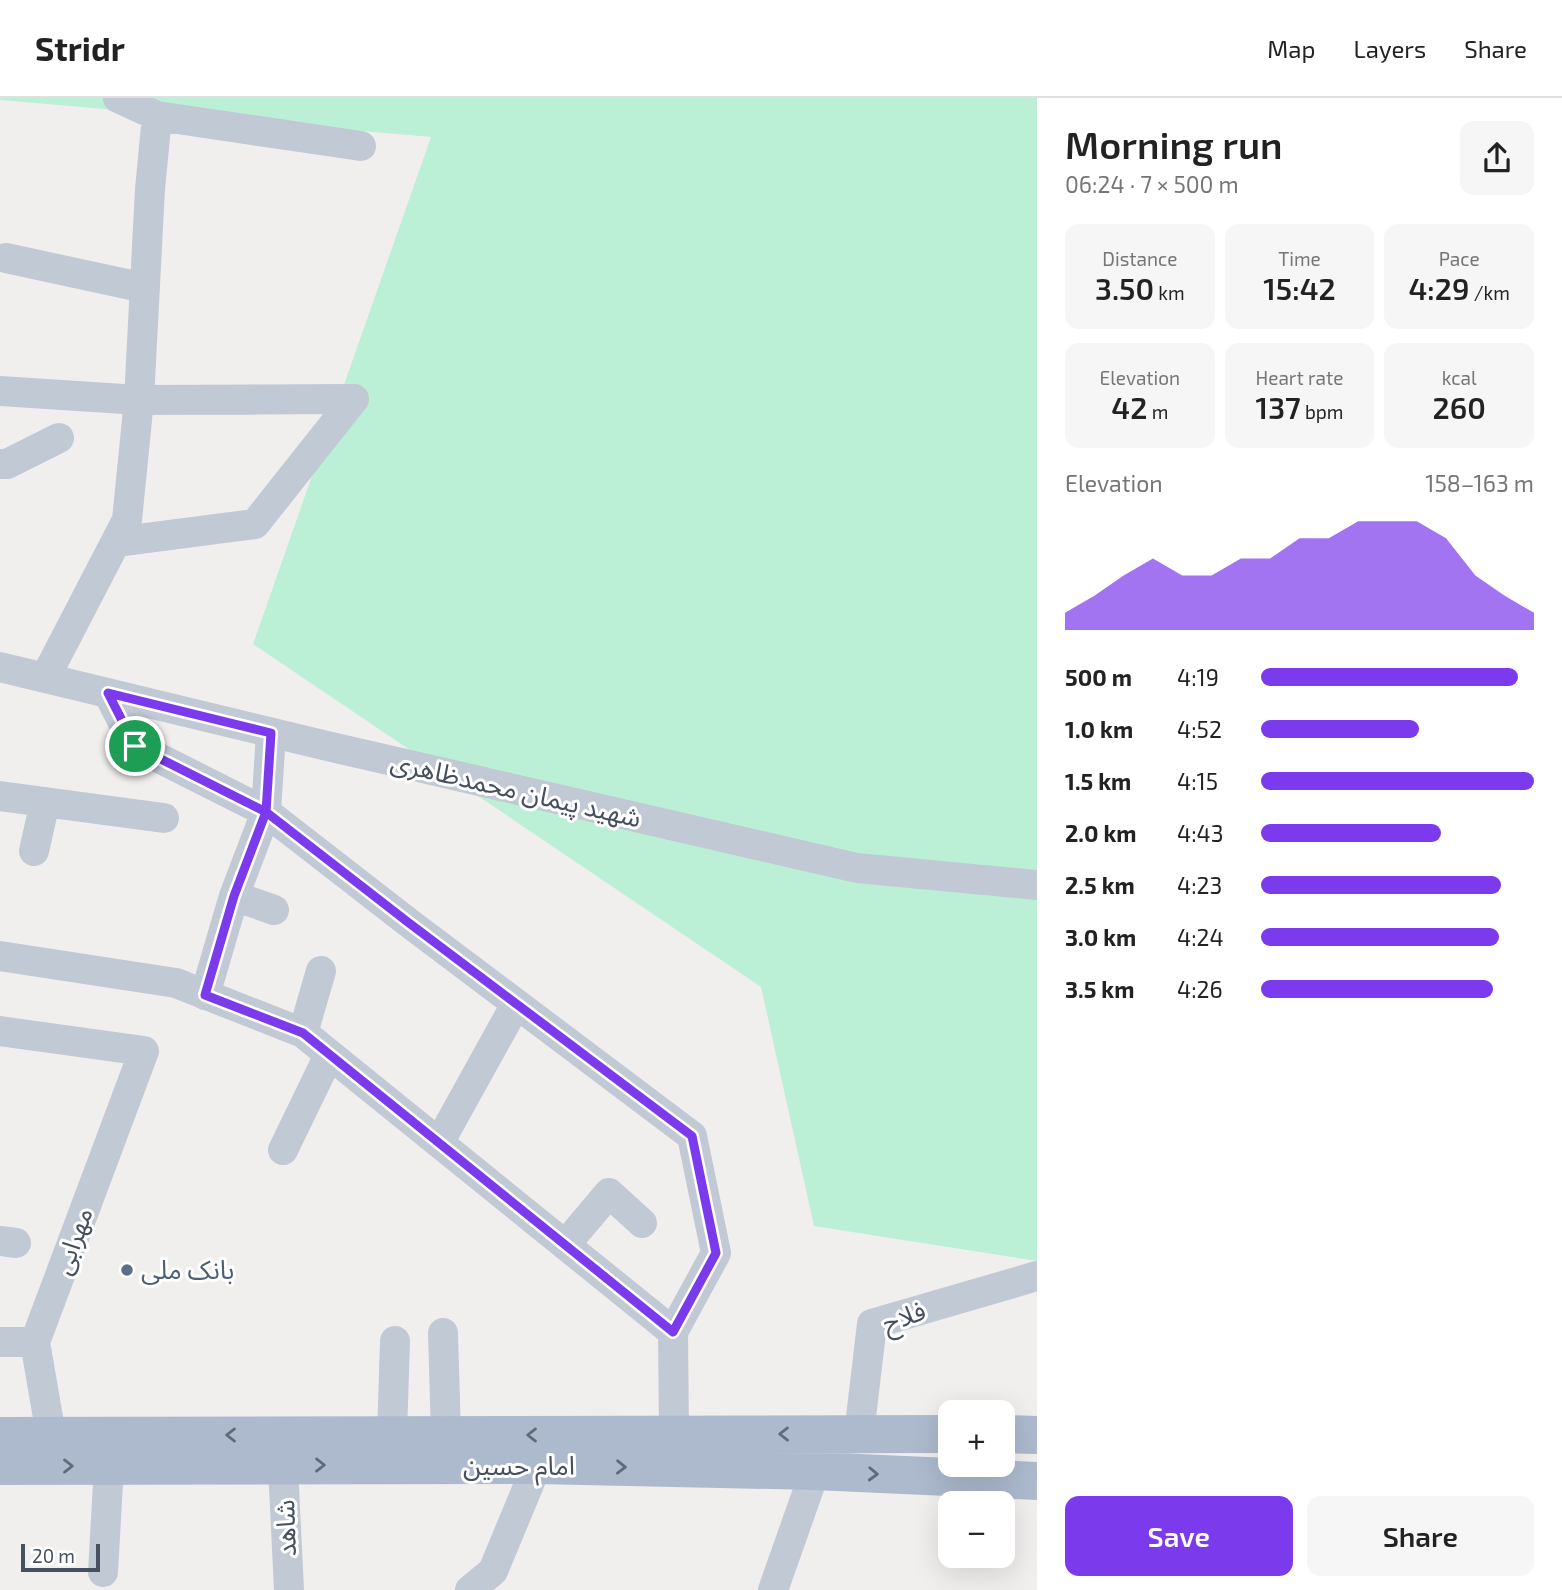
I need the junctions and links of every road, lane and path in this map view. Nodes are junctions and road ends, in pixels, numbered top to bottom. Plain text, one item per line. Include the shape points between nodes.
1 (118, 98) edge
2 (157, 116) junction
3 (361, 146) dead end
4 (6, 258) dead end
5 (145, 288) junction
6 (0, 391) edge
7 (139, 400) junction
8 (59, 438) dead end
9 (0, 464) edge
10 (116, 542) junction
11 (0, 667) edge
12 (45, 678) junction
13 (108, 693) junction
14 (271, 733) junction
15 (0, 796) edge
16 (45, 802) junction
17 (266, 812) junction
18 (164, 818) dead end
19 (34, 851) dead end
20 (1037, 885) edge
21 (234, 896) junction
22 (274, 910) dead end
23 (0, 956) edge
24 (321, 971) dead end
25 (205, 995) junction
26 (516, 1004) junction
27 (0, 1031) edge
28 (303, 1033) junction
29 (329, 1055) junction
30 (439, 1143) junction
31 (283, 1150) dead end
32 (642, 1223) dead end
33 (565, 1245) junction
34 (1037, 1276) edge
35 (673, 1332) junction
36 (443, 1333) dead end
37 (395, 1341) dead end
38 (0, 1342) edge
39 (35, 1342) junction
40 (674, 1434) junction
41 (859, 1434) junction
42 (938, 1434) edge
43 (1015, 1434) edge
44 (1037, 1434) edge
45 (51, 1435) junction
46 (392, 1435) junction
47 (446, 1435) junction
48 (0, 1436) edge
49 (283, 1465) junction
50 (537, 1465) junction
51 (0, 1466) edge
52 (109, 1466) junction
53 (815, 1471) junction
54 (1037, 1481) edge
55 (103, 1572) dead end
56 (289, 1590) edge
57 (470, 1590) edge
58 (773, 1590) edge

1 - 2 street
2 - 3 street
2 - 5 street
4 - 5 street
5 - 7 street
6 - 7 street
7 - 10 street via 127,520
7 - 10 street via 354,399 255,524
8 - 9 street
10 - 12 street
11 - 12 street, شهید پیمان محمدظاهری
12 - 13 street, شهید پیمان محمدظاهری
13 - 14 street, شهید پیمان محمدظاهری
13 - 17 street via 135,746
14 - 17 street
14 - 20 street, شهید پیمان محمدظاهری via 857,868
15 - 16 street
16 - 18 street
16 - 19 street
17 - 21 street
17 - 26 street
21 - 22 street
21 - 25 street
23 - 25 street via 176,983
24 - 28 street
25 - 28 street
26 - 30 street
26 - 35 street via 692,1136 716,1253
27 - 39 street, مهرابی via 144,1051
28 - 29 street
29 - 30 street
29 - 31 street
30 - 33 street
32 - 33 street via 609,1192
33 - 35 street
34 - 41 street, فلاح via 872,1324
35 - 40 street
36 - 47 street
37 - 46 street
38 - 39 street
39 - 45 street
41 -> 40 main road, امام حسین
40 -> 47 main road, امام حسین
41 - 42 main road, امام حسین
43 - 44 main road
46 -> 45 main road, امام حسین
45 - 48 main road, امام حسین
46 - 47 main road, امام حسین
49 -> 50 main road, امام حسین
49 - 52 main road, امام حسین
49 - 56 street, شاهد
50 -> 53 main road, امام حسین
50 - 57 street via 493,1571
51 -> 52 main road, امام حسین
52 - 55 street
53 -> 54 main road, امام حسین
53 - 58 street

